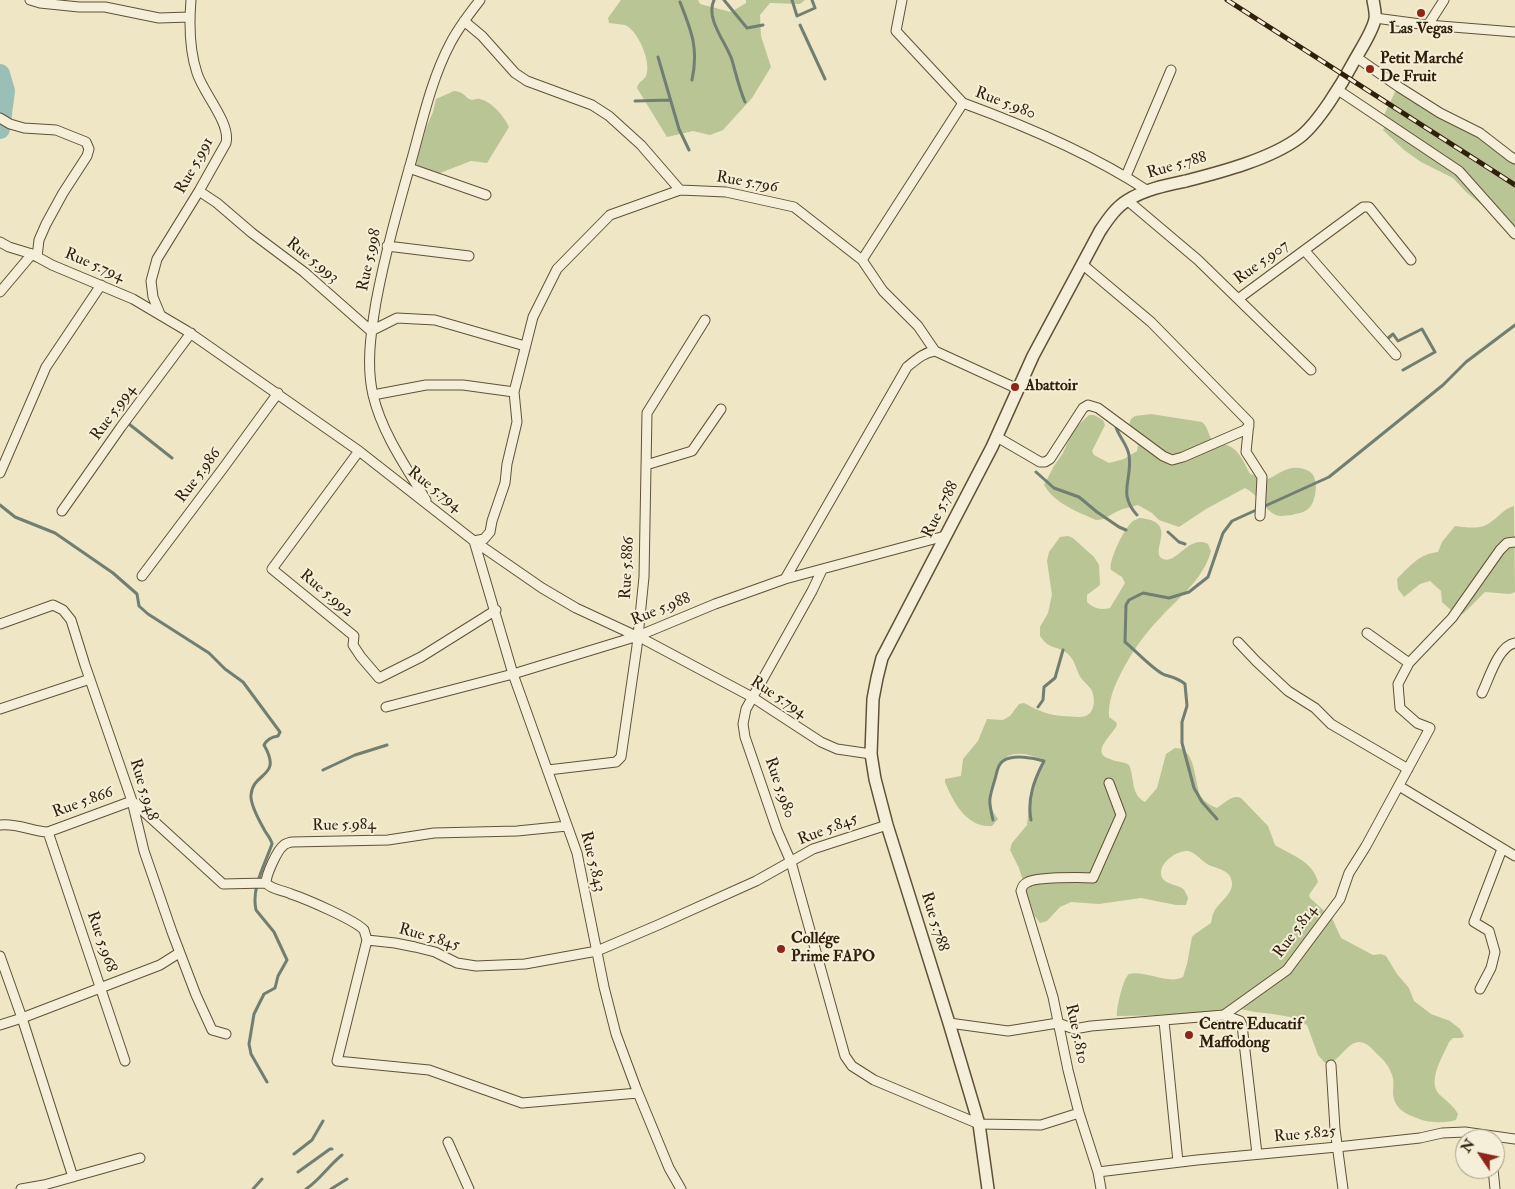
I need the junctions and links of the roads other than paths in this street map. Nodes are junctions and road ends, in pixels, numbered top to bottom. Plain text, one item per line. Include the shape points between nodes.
1 (30, 0) edge
2 (192, 0) edge
3 (480, 0) edge
4 (902, 0) edge
5 (1373, 0) edge
6 (1444, 0) edge
7 (190, 16) junction
8 (1376, 18) junction
9 (464, 21) junction
10 (1428, 25) junction
11 (1515, 32) edge
12 (1356, 57) junction
13 (1171, 70) dead end
14 (1338, 90) junction
15 (963, 103) junction
16 (0, 118) edge
17 (1515, 159) edge
18 (409, 168) junction
19 (1126, 176) junction
20 (680, 190) junction
21 (199, 191) junction
22 (1148, 191) junction
23 (486, 195) dead end
24 (1127, 200) junction
25 (1515, 234) edge
26 (0, 242) edge
27 (387, 246) junction
28 (1306, 251) junction
29 (35, 256) junction
30 (469, 256) dead end
31 (862, 260) junction
32 (1411, 260) dead end
33 (1082, 264) junction
34 (101, 285) junction
35 (0, 292) edge
36 (1238, 299) junction
37 (160, 314) junction
38 (705, 320) dead end
39 (371, 331) junction
40 (191, 333) junction
41 (525, 346) junction
42 (935, 351) junction
43 (1396, 355) dead end
44 (1311, 370) dead end
45 (1018, 389) junction
46 (514, 392) junction
47 (278, 393) junction
48 (373, 394) junction
49 (721, 409) dead end
50 (1249, 426) junction
51 (997, 437) junction
52 (359, 451) junction
53 (646, 465) junction
54 (0, 473) edge
55 (428, 504) junction
56 (62, 511) dead end
57 (1260, 516) dead end
58 (946, 536) junction
59 (474, 541) junction
60 (1515, 542) edge
61 (822, 570) junction
62 (142, 576) dead end
63 (786, 579) junction
64 (496, 610) junction
65 (0, 624) edge
66 (1367, 633) dead end
67 (638, 636) junction
68 (1238, 642) dead end
69 (1515, 643) edge
70 (1408, 663) junction
71 (514, 674) junction
72 (90, 679) junction
73 (1482, 693) dead end
74 (752, 698) junction
75 (386, 707) dead end
76 (0, 709) edge
77 (871, 754) junction
78 (1408, 769) junction
79 (548, 770) junction
80 (1110, 783) dead end
81 (1399, 786) junction
82 (132, 801) junction
83 (0, 825) edge
84 (887, 825) junction
85 (567, 826) junction
86 (48, 832) junction
87 (1502, 849) junction
88 (1515, 856) edge
89 (791, 862) junction
90 (266, 883) junction
91 (367, 940) junction
92 (597, 950) junction
93 (179, 953) junction
94 (0, 956) edge
95 (101, 988) junction
96 (1480, 989) dead end
97 (1224, 1015) junction
98 (22, 1018) junction
99 (1164, 1021) junction
100 (950, 1023) junction
101 (1058, 1023) junction
102 (0, 1025) edge
103 (226, 1034) dead end
104 (124, 1061) dead end
105 (1331, 1065) dead end
106 (638, 1093) junction
107 (1079, 1113) junction
108 (979, 1124) junction
109 (1455, 1133) edge
110 (448, 1142) dead end
111 (1337, 1148) junction
112 (1257, 1154) junction
113 (140, 1158) dead end
114 (1178, 1162) junction
115 (1098, 1172) junction
116 (73, 1177) junction
117 (45, 1187) edge
118 (21, 1189) edge
119 (469, 1189) edge
120 (681, 1189) edge
121 (988, 1189) edge
122 (1101, 1189) edge
123 (1343, 1189) edge

1 - 7 street via 105,7 158,18
2 - 7 street, Rue 5.991
3 - 9 street, Rue 5.998
4 - 15 street via 896,31
5 - 8 street
6 - 10 street
7 - 21 street, Rue 5.991 via 191,52 197,74 228,136
8 - 10 street
8 - 12 street, Rue 5.788
9 - 18 street, Rue 5.998 via 440,67
9 - 20 street via 527,81 592,105 609,116 641,145
10 - 11 street
12 - 14 street, Rue 5.788
12 - 17 street via 1440,113 1480,133
13 - 19 street
14 - 22 street, Rue 5.788 via 1310,127 1294,141 1250,162
14 - 25 street via 1459,172
15 - 19 street, Rue 5.980 via 1010,120
15 - 31 street, Rue 5.980
16 - 29 street via 24,128 56,130 86,142 89,149 46,224
18 - 23 street
18 - 27 street, Rue 5.998
19 - 22 street, Rue 5.980
20 - 31 street, Rue 5.796 via 726,192 794,207
20 - 41 street, Rue 5.796 via 610,215 557,269 533,318
21 - 37 street, Rue 5.991 via 157,259 151,281
21 - 39 street, Rue 5.993 via 304,272
22 - 24 street, Rue 5.788
24 - 33 street, Rue 5.788 via 1109,219
24 - 36 street, Rue 5.907
26 - 29 street
27 - 30 street
27 - 39 street, Rue 5.998
28 - 32 street, Rue 5.907 via 1363,207 1369,207
28 - 36 street, Rue 5.907
28 - 43 street
29 - 34 street, Rue 5.794
29 - 35 street
31 - 42 street, Rue 5.796
33 - 45 street, Rue 5.788
33 - 50 street via 1151,322 1246,418
34 - 37 street, Rue 5.794
34 - 54 street via 46,367
36 - 44 street
37 - 40 street, Rue 5.794
38 - 53 street, Rue 5.886 via 647,413
39 - 41 street via 398,318 435,320
39 - 48 street, Rue 5.998
40 - 47 street, Rue 5.794
40 - 56 street, Rue 5.994
41 - 46 street, Rue 5.796
42 - 45 street
42 - 63 street via 920,356 908,367
45 - 51 street, Rue 5.788
46 - 48 street via 426,384
46 - 59 street, Rue 5.796 via 517,422 505,483 490,532
47 - 52 street, Rue 5.794
47 - 62 street, Rue 5.986
48 - 55 street, Rue 5.998 via 380,418
49 - 53 street via 692,451
50 - 51 street via 1172,460 1098,408 1088,406 1083,408 1045,462
50 - 57 street via 1246,452 1262,477
51 - 58 street, Rue 5.788
52 - 55 street, Rue 5.794
52 - 64 street, Rue 5.992 via 272,569 354,636 353,645 379,678
53 - 67 street, Rue 5.886 via 644,577
55 - 59 street, Rue 5.794
58 - 61 street, Rue 5.988
58 - 77 street, Rue 5.788 via 882,658 873,699
59 - 64 street, Rue 5.843
59 - 67 street, Rue 5.794 via 576,608
60 - 70 street via 1507,543 1500,550 1452,618
61 - 63 street, Rue 5.988
61 - 74 street, Rue 5.980
63 - 67 street, Rue 5.988
64 - 71 street, Rue 5.843
65 - 72 street, Rue 5.948 via 53,605 59,606 71,620
66 - 70 street
67 - 71 street, Rue 5.988
67 - 74 street, Rue 5.794
67 - 79 street, Rue 5.886 via 619,760
68 - 78 street via 1288,691 1316,708 1331,724
69 - 73 street via 1502,651
70 - 78 street, Rue 5.814 via 1398,684 1400,708 1417,723 1430,728
71 - 75 street, Rue 5.988
71 - 79 street, Rue 5.843
72 - 76 street
72 - 82 street, Rue 5.948
74 - 77 street, Rue 5.794 via 821,742 837,749
74 - 89 street, Rue 5.980 via 743,715 745,737
77 - 84 street, Rue 5.788
78 - 81 street, Rue 5.814
79 - 85 street, Rue 5.843
80 - 101 street, Rue 5.810 via 1121,815 1093,878 1036,879 1023,885 1021,892 1043,960
81 - 87 street
81 - 97 street, Rue 5.814 via 1349,873 1340,899 1316,933 1287,970
82 - 86 street, Rue 5.866
82 - 90 street, Rue 5.866 via 223,884
82 - 93 street, Rue 5.948 via 144,851
83 - 86 street, Rue 5.866
84 - 89 street, Rue 5.845 via 813,848
84 - 100 street, Rue 5.788
85 - 90 street, Rue 5.984 via 434,833 388,840 292,842 279,850
85 - 92 street, Rue 5.843
86 - 95 street, Rue 5.968
87 - 88 street
87 - 96 street via 1474,922 1489,931 1495,952
89 - 92 street, Rue 5.845 via 756,881
89 - 108 street, Rue 5.980 via 837,1032 848,1061 874,1080
90 - 91 street via 351,921 364,930
91 - 92 street, Rue 5.845 via 415,947 457,963 476,966 525,964
91 - 106 street via 337,1061 429,1070 522,1103
92 - 106 street, Rue 5.843 via 616,1034
93 - 95 street via 166,963
93 - 103 street, Rue 5.948 via 212,1030
94 - 98 street
95 - 98 street
95 - 104 street, Rue 5.968
97 - 99 street, Rue 5.814
97 - 112 street via 1240,1021 1242,1025
98 - 102 street
98 - 116 street
99 - 101 street, Rue 5.814 via 1074,1029
99 - 114 street
100 - 101 street, Rue 5.814 via 1008,1031
100 - 108 street, Rue 5.788
101 - 107 street, Rue 5.810
105 - 111 street
106 - 120 street, Rue 5.843
107 - 108 street via 1041,1125
107 - 115 street, Rue 5.810
108 - 121 street, Rue 5.788
109 - 111 street, Rue 5.825
110 - 119 street
111 - 112 street, Rue 5.825
111 - 123 street
112 - 114 street, Rue 5.825
113 - 116 street
114 - 115 street, Rue 5.825
115 - 122 street, Rue 5.810
116 - 117 street
117 - 118 street

